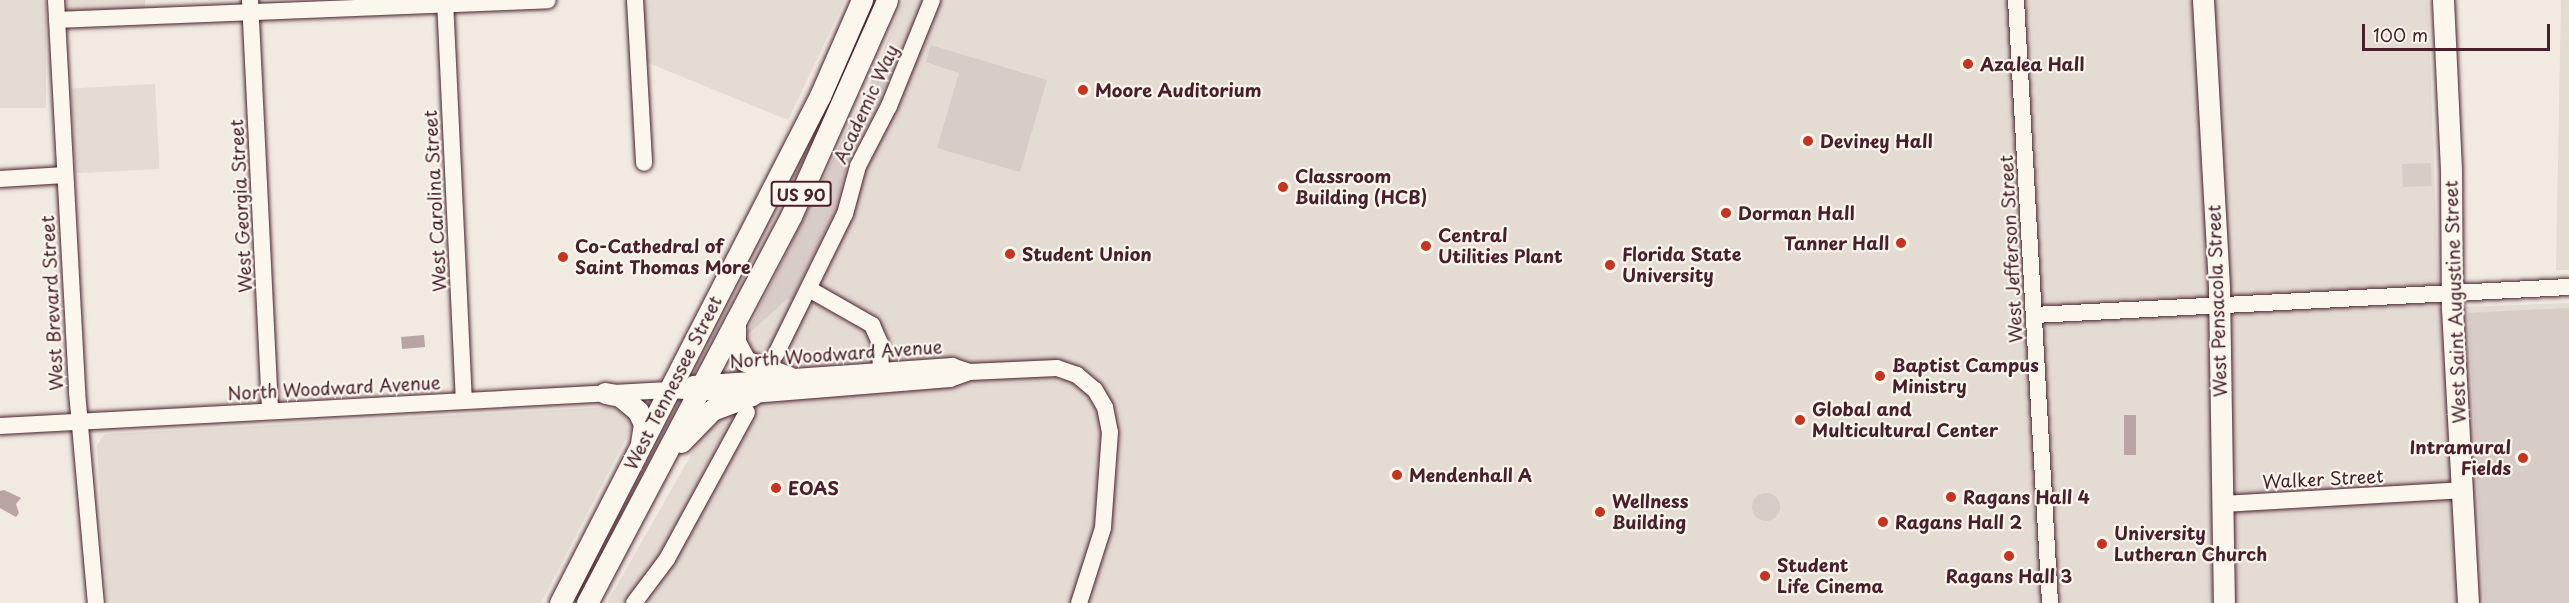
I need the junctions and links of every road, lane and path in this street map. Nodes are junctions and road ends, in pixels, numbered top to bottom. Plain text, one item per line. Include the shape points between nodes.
1 (56, 0) edge
2 (548, 0) edge
3 (636, 0) edge
4 (862, 0) edge
5 (887, 0) edge
6 (932, 0) edge
7 (2016, 0) edge
8 (2203, 0) edge
9 (2443, 0) edge
10 (445, 2) edge
11 (250, 6) edge
12 (57, 20) junction
13 (644, 163) dead end
14 (65, 175) junction
15 (0, 179) edge
16 (2569, 287) edge
17 (809, 289) junction
18 (2452, 293) junction
19 (2219, 305) junction
20 (2034, 315) junction
21 (736, 319) junction
22 (776, 354) dead end
23 (881, 370) junction
24 (969, 372) junction
25 (789, 377) junction
26 (700, 387) junction
27 (669, 390) junction
28 (605, 393) junction
29 (464, 400) junction
30 (749, 404) junction
31 (270, 410) junction
32 (79, 420) junction
33 (0, 426) edge
34 (639, 448) junction
35 (658, 468) junction
36 (2462, 490) junction
37 (2222, 504) junction
38 (96, 603) edge
39 (560, 603) edge
40 (587, 603) edge
41 (634, 603) edge
42 (1079, 603) edge
43 (2050, 603) edge
44 (2224, 603) edge
45 (2468, 603) edge

1 - 12 street, West Brevard Street
2 - 10 street
3 - 13 street
4 - 27 main road, West Tennessee Street / US 90 via 820,96
5 - 21 main road, West Tennessee Street / US 90 via 818,160
6 - 17 street, Academic Way via 892,98 858,166 845,214
7 - 20 street, West Jefferson Street
8 - 19 main road, West Pensacola Street
9 - 18 main road, West Saint Augustine Street
10 - 11 street
10 - 29 street, West Carolina Street
11 - 12 street
11 - 31 street, West Georgia Street
12 - 14 street, West Brevard Street
14 - 15 street
14 - 32 street, West Brevard Street
16 - 18 street
17 - 22 street, Academic Way
17 - 23 street via 872,325 880,343
18 - 19 street
18 - 36 main road, West Saint Augustine Street
19 - 20 street
19 - 37 main road, West Pensacola Street
20 - 43 street, West Jefferson Street
21 - 25 main road via 735,342 742,358 755,367
21 - 26 main road, West Tennessee Street / US 90
23 - 24 street, North Woodward Avenue via 952,366
23 - 25 street, North Woodward Avenue
24 - 30 street, North Woodward Avenue via 950,379
24 - 42 street, North Woodward Avenue via 1061,369 1088,383 1103,402 1110,432 1106,506 1096,555
25 - 26 street, North Woodward Avenue
26 - 27 street, North Woodward Avenue
26 - 30 street, North Woodward Avenue
26 - 35 main road, West Tennessee Street / US 90
27 - 28 street, North Woodward Avenue
27 - 34 main road, West Tennessee Street / US 90
28 - 29 street, North Woodward Avenue
28 - 34 main road via 626,400 642,417
29 - 31 street, North Woodward Avenue
30 - 35 main road via 708,413
30 - 41 street via 667,559
31 - 32 street, North Woodward Avenue
32 - 33 street, North Woodward Avenue
32 - 38 street, West Brevard Street
34 - 39 main road, West Tennessee Street / US 90
35 - 40 main road, West Tennessee Street / US 90
36 - 37 street, Walker Street
36 - 45 main road, West Saint Augustine Street
37 - 44 main road, West Pensacola Street

